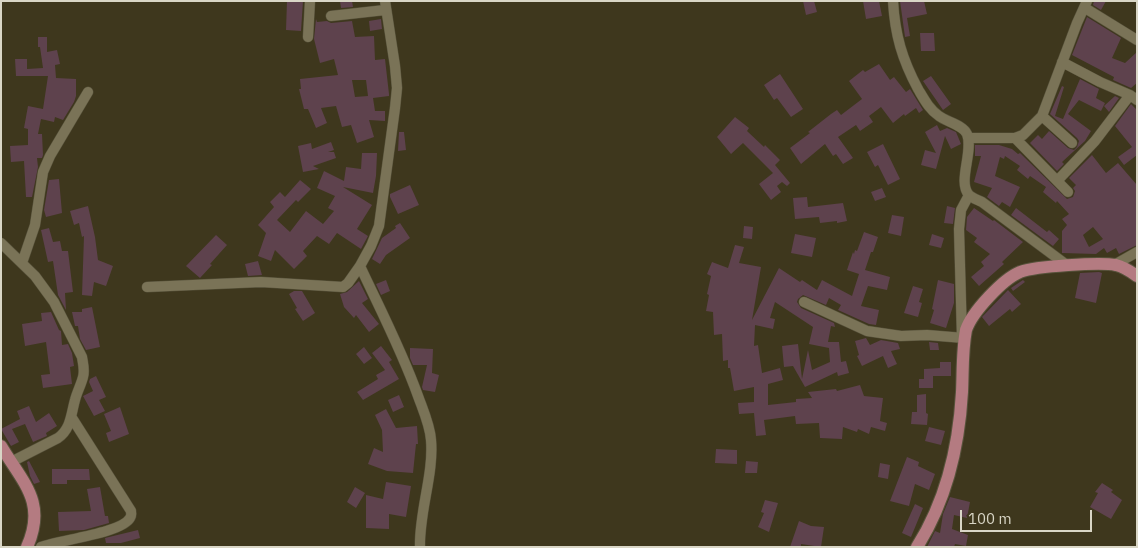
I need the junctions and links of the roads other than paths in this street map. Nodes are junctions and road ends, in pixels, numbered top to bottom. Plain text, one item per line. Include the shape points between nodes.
1 (310, 1) edge
2 (893, 1) edge
3 (1086, 5) edge
4 (385, 6) edge
5 (331, 16) dead end
6 (308, 37) dead end
7 (1137, 40) edge
8 (1062, 62) junction
9 (88, 92) dead end
10 (1134, 98) edge
11 (1042, 116) junction
12 (968, 138) junction
13 (1015, 138) junction
14 (1072, 143) dead end
15 (1058, 180) junction
16 (1068, 192) dead end
17 (969, 195) junction
18 (1, 243) edge
19 (1137, 252) edge
20 (22, 263) junction
21 (1114, 265) junction
22 (360, 266) junction
23 (1068, 266) junction
24 (1137, 276) edge
25 (146, 287) dead end
26 (804, 302) dead end
27 (963, 338) junction
28 (72, 418) junction
29 (1, 446) edge
30 (10, 462) junction
31 (27, 547) edge
32 (41, 547) edge
33 (420, 547) edge
34 (917, 547) edge

1 - 6 street
2 - 12 street via 902,58 915,84 938,116 963,129
3 - 7 street
3 - 8 street
4 - 5 street
4 - 22 street via 397,88 379,226
8 - 10 street
8 - 11 street
9 - 20 street via 43,172 35,225
10 - 15 street
11 - 13 street via 1024,135
11 - 14 street
12 - 13 street
12 - 17 street via 965,178
13 - 15 street
15 - 16 street
17 - 23 street
17 - 27 street via 961,210 959,229
18 - 20 street
19 - 21 street
20 - 28 street via 54,302 82,357 83,376
21 - 23 main road
21 - 24 main road
22 - 25 street via 343,287 261,282
22 - 33 street via 403,358 428,423 431,455
23 - 27 main road via 1036,268 1014,275 979,310
26 - 27 street via 866,331
27 - 34 main road via 962,394 956,445 947,481
28 - 30 street via 65,434
28 - 32 street via 132,516 104,532
29 - 30 main road
30 - 31 main road via 34,499 36,516

